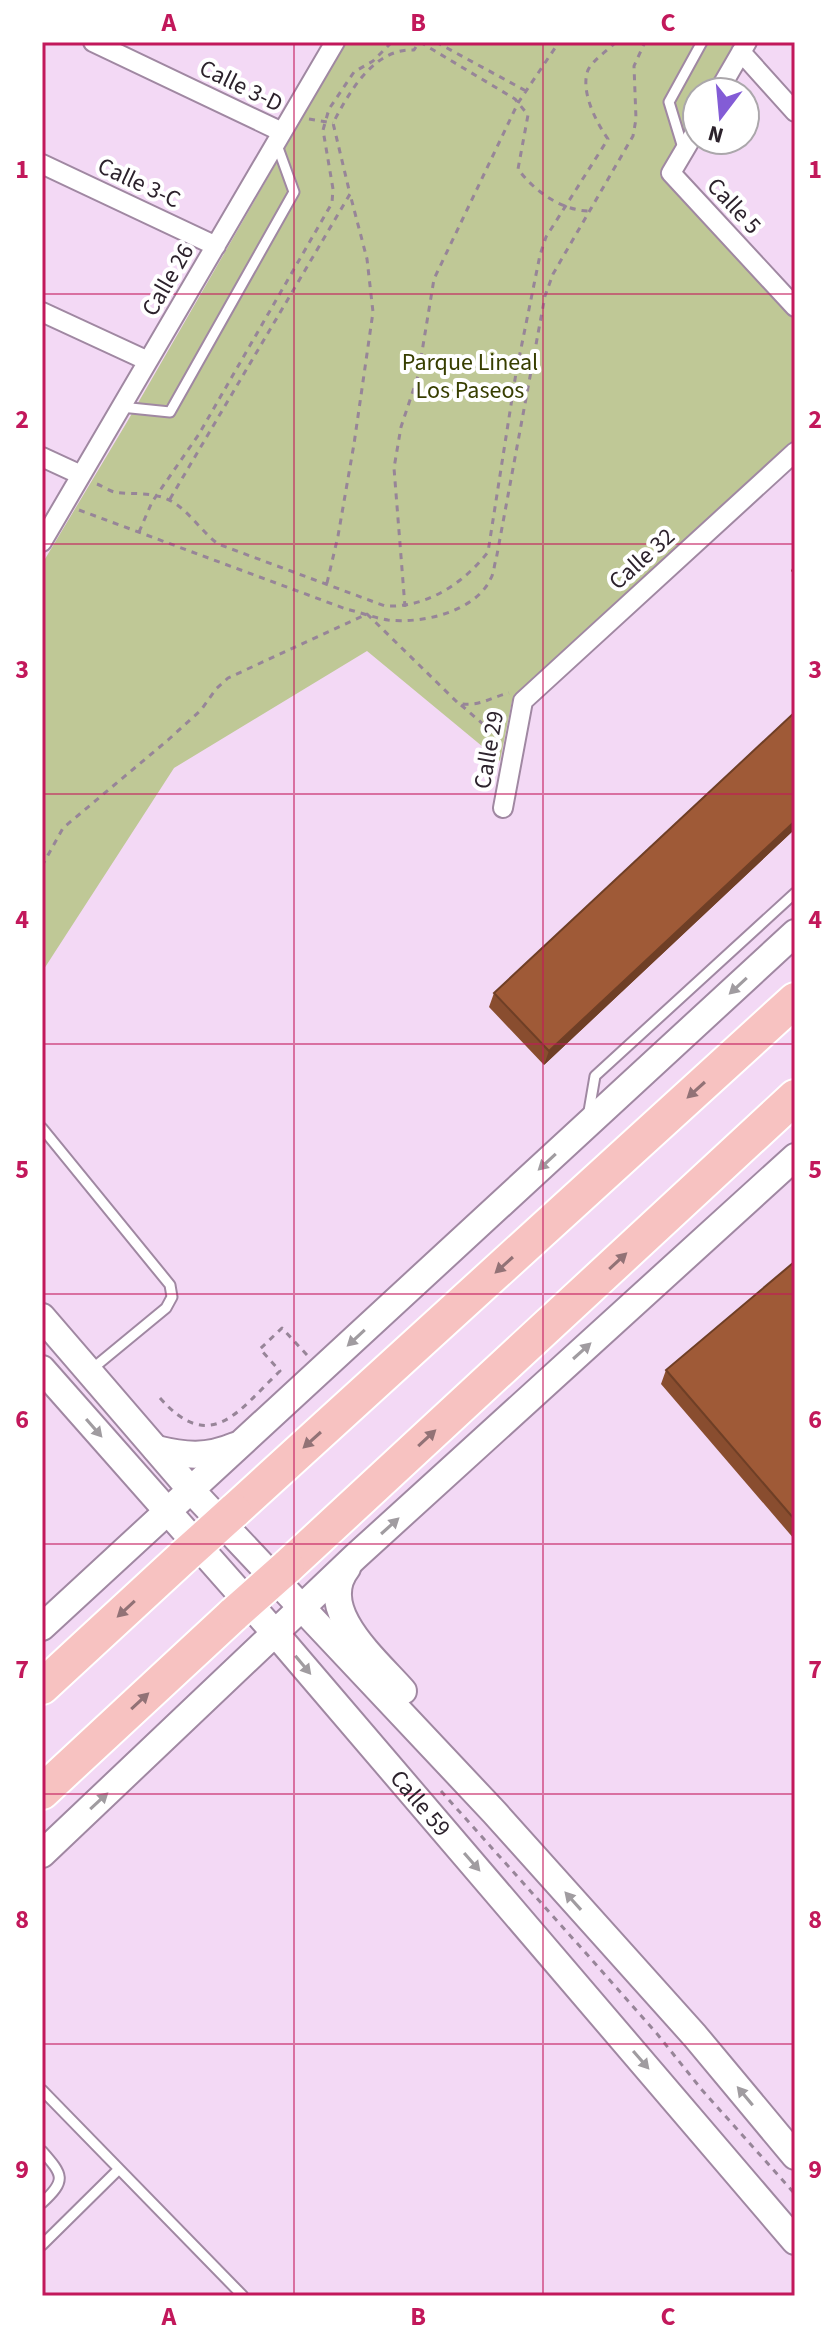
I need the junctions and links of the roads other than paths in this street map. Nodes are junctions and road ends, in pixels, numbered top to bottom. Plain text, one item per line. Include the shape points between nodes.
1 (93, 42) edge
2 (335, 42) edge
3 (702, 42) edge
4 (744, 47) edge
5 (683, 76) edge
6 (727, 76) edge
7 (681, 80) edge
8 (795, 112) edge
9 (279, 137) junction
10 (681, 142) edge
11 (682, 156) edge
12 (42, 164) edge
13 (216, 246) junction
14 (795, 307) edge
15 (42, 312) edge
16 (148, 361) junction
17 (121, 407) junction
18 (795, 452) edge
19 (42, 457) edge
20 (80, 477) junction
21 (42, 542) edge
22 (526, 698) joint
23 (503, 808) dead end
24 (795, 893) edge
25 (795, 933) edge
26 (795, 1000) edge
27 (795, 1097) edge
28 (587, 1125) junction
29 (42, 1128) edge
30 (795, 1157) edge
31 (42, 1317) edge
32 (42, 1369) edge
33 (89, 1372) junction
34 (242, 1443) junction
35 (156, 1449) junction
36 (191, 1490) junction
37 (167, 1511) junction
38 (355, 1557) junction
39 (302, 1608) junction
40 (42, 1627) edge
41 (276, 1634) junction
42 (42, 1687) edge
43 (42, 1792) edge
44 (494, 1812) junction
45 (42, 1854) edge
46 (42, 2090) edge
47 (42, 2151) edge
48 (795, 2156) edge
49 (119, 2169) junction
50 (42, 2203) edge
51 (795, 2241) edge
52 (42, 2245) edge
53 (243, 2296) edge

1 - 9 street, Calle 3-D
2 - 9 street, Calle 26
3 - 5 lane
4 - 6 street
4 - 8 street
7 - 10 lane via 669,102
9 - 13 street, Calle 26
9 - 17 lane via 294,192 170,412
11 - 14 street, Calle 5 via 671,173
12 - 13 street, Calle 3-C
13 - 16 street, Calle 26
15 - 16 street
16 - 17 street, Calle 26
17 - 20 street, Calle 26
18 - 22 street, Calle 32
19 - 20 street
20 - 21 street, Calle 26
22 - 23 street, Calle 29
24 - 28 lane via 595,1076
25 -> 28 main road
26 -> 42 highway, bridge
43 -> 27 highway, bridge
28 -> 34 main road
29 - 33 lane via 170,1285 172,1297 166,1308
38 -> 30 main road
31 - 33 main road, Calle 59
32 -> 37 main road, Calle 59
33 - 35 main road, Calle 59
34 - 35 main road via 204,1456
34 - 36 main road
35 - 36 main road, Calle 59
36 - 37 main road
36 - 39 main road, Calle 59
37 - 40 main road
37 - 41 main road, Calle 59
38 - 39 main road
38 - 44 main road via 339,1577 336,1594 342,1620 429,1722
39 - 41 main road
39 - 44 main road, Calle 59
45 -> 41 main road
41 -> 51 main road, Calle 59
48 -> 44 main road, Calle 59
46 - 49 lane
47 - 50 lane via 59,2170 60,2182
49 - 52 lane
49 - 53 lane

